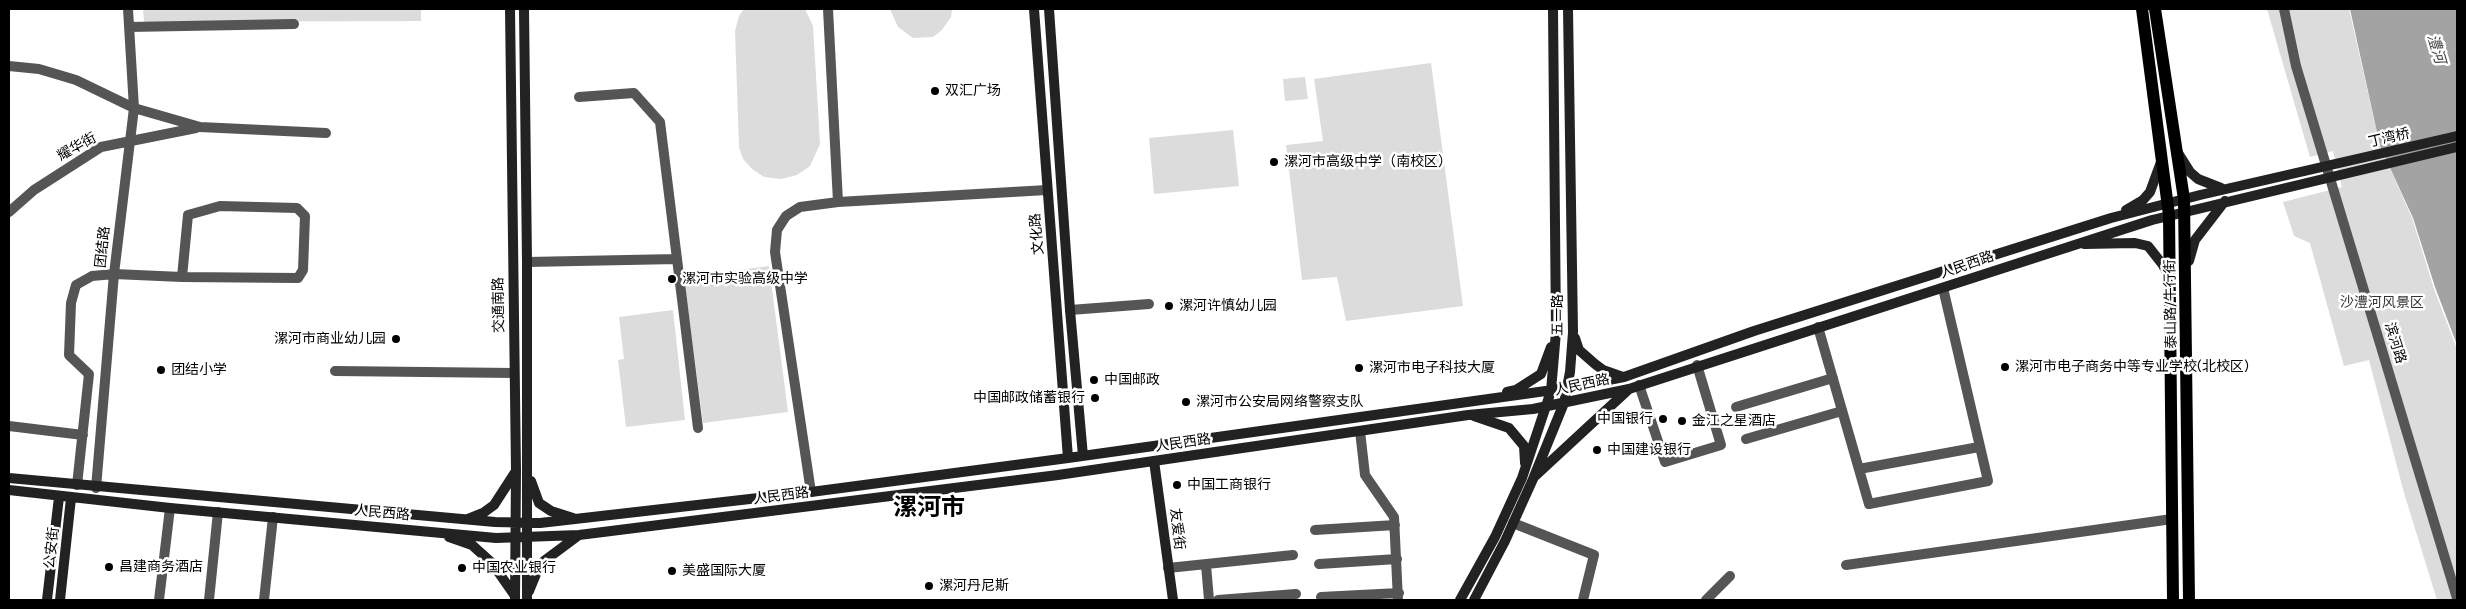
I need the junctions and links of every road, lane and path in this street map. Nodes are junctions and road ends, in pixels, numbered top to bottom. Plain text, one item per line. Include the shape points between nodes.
1 (128, 9) edge
2 (510, 9) edge
3 (524, 9) edge
4 (828, 9) edge
5 (1034, 9) edge
6 (1049, 9) edge
7 (1553, 9) edge
8 (1568, 9) edge
9 (2142, 9) edge
10 (2155, 9) edge
11 (2284, 9) edge
12 (294, 24) dead end
13 (129, 27) junction
14 (9, 66) edge
15 (579, 97) dead end
16 (134, 108) junction
17 (200, 127) junction
18 (326, 133) dead end
19 (2457, 136) edge
20 (128, 141) junction
21 (2457, 147) edge
22 (2177, 153) junction
23 (2163, 154) junction
24 (2329, 172) junction
25 (2224, 189) junction
26 (1047, 190) junction
27 (2225, 201) junction
28 (838, 202) junction
29 (2184, 206) junction
30 (2169, 209) junction
31 (9, 212) edge
32 (2111, 218) junction
33 (2070, 245) junction
34 (677, 259) junction
35 (528, 262) junction
36 (114, 274) junction
37 (182, 277) junction
38 (2186, 277) junction
39 (2170, 281) junction
40 (1943, 288) junction
41 (1149, 304) dead end
42 (1070, 310) junction
43 (1818, 327) junction
44 (1556, 332) junction
45 (1573, 332) junction
46 (1697, 365) junction
47 (336, 371) dead end
48 (514, 373) junction
49 (1624, 377) junction
50 (1833, 378) junction
51 (1640, 385) junction
52 (1567, 388) junction
53 (1628, 389) junction
54 (1551, 390) junction
55 (1479, 399) junction
56 (1564, 403) junction
57 (1546, 406) junction
58 (1736, 407) dead end
59 (1842, 411) junction
60 (1468, 415) junction
61 (9, 426) edge
62 (698, 428) dead end
63 (1360, 431) junction
64 (83, 435) junction
65 (1746, 439) dead end
66 (1082, 442) junction
67 (1067, 443) junction
68 (1979, 447) junction
69 (1083, 456) junction
70 (1068, 458) junction
71 (1154, 461) junction
72 (528, 469) junction
73 (1859, 469) junction
74 (516, 470) junction
75 (9, 478) edge
76 (1528, 478) junction
77 (77, 486) junction
78 (96, 488) junction
79 (9, 490) edge
80 (811, 492) junction
81 (58, 497) junction
82 (71, 498) junction
83 (170, 508) junction
84 (218, 512) junction
85 (273, 517) junction
86 (2172, 519) junction
87 (465, 520) junction
88 (578, 520) junction
89 (516, 523) junction
90 (528, 523) junction
91 (1513, 523) junction
92 (1395, 525) junction
93 (1315, 530) dead end
94 (430, 531) junction
95 (578, 534) junction
96 (528, 537) junction
97 (516, 538) junction
98 (1293, 555) dead end
99 (1397, 559) junction
100 (1206, 564) junction
101 (1319, 564) dead end
102 (1846, 565) dead end
103 (1168, 568) junction
104 (1730, 576) dead end
105 (1296, 594) dead end
106 (1398, 596) edge
107 (1321, 597) dead end
108 (515, 598) edge
109 (527, 598) edge
110 (2457, 598) edge
111 (47, 600) edge
112 (60, 600) edge
113 (159, 600) edge
114 (209, 600) edge
115 (264, 600) edge
116 (1173, 600) edge
117 (1209, 600) edge
118 (1218, 600) edge
119 (1460, 600) edge
120 (1474, 600) edge
121 (1583, 600) edge
122 (1706, 600) edge
123 (2173, 600) edge
124 (2189, 600) edge

1 - 13 street, 团结路
2 - 48 main road, 交通南路
3 - 35 main road, 交通南路
4 - 28 street
5 - 26 main road, 文化路
6 - 42 main road, 文化路
7 - 44 main road, 五一路
8 - 45 main road, 五一路
9 - 23 main road, 泰山路/牛行街
10 - 22 main road, 泰山路/牛行街
11 - 24 street, 滨河路 via 2296,66
12 - 13 street
13 - 16 street, 团结路
14 - 16 street via 39,69 76,80
15 - 34 street via 634,93 660,122
16 - 17 street
16 - 20 street, 团结路
17 - 18 street
17 - 20 street, 耀华街
19 - 24 main road, 丁湾桥
20 - 31 street, 耀华街 via 101,147 70,165
20 - 36 street, 团结路
21 - 24 main road, 丁湾桥
22 - 25 main road via 2198,179
22 - 29 main road, 泰山路/牛行街
23 - 30 main road, 泰山路/牛行街
23 - 32 main road via 2156,180 2143,200
24 - 25 main road, 人民西路
24 - 27 main road, 人民西路
24 - 110 street, 滨河路
25 - 29 main road, 人民西路
26 - 28 street
26 - 67 main road, 文化路
27 - 29 main road, 人民西路
27 - 38 main road via 2195,240
28 - 80 street via 800,207 786,216 777,230 775,243
29 - 30 main road, 人民西路
29 - 38 main road, 泰山路/牛行街
30 - 32 main road, 人民西路
30 - 33 main road, 人民西路
30 - 39 main road, 泰山路/牛行街
32 - 49 main road, 人民西路 via 1754,330
33 - 39 main road via 2128,243 2148,246 2163,265
33 - 40 main road, 人民西路
34 - 35 street
34 - 62 street
35 - 72 main road, 交通南路
36 - 37 street
36 - 64 street via 92,276 76,285 71,303 69,355 89,374
36 - 78 street, 团结路
37 - 37 street via 298,278 303,270 305,216 297,208 220,206 188,215
38 - 124 main road, 泰山路/牛行街
39 - 86 main road, 泰山路/牛行街
40 - 43 main road, 人民西路
40 - 68 street
41 - 42 street
42 - 66 main road, 文化路
43 - 46 main road, 人民西路
43 - 50 street
44 - 54 main road, 五一路
44 - 55 main road via 1541,374 1516,390
45 - 49 main road via 1579,350 1603,370
45 - 52 main road, 五一路
46 - 51 main road, 人民西路
46 - 51 street via 1721,445 1665,462
47 - 48 street
48 - 74 main road, 交通南路
49 - 52 main road, 人民西路
50 - 58 street
50 - 59 street
51 - 53 main road, 人民西路
52 - 54 main road, 人民西路
52 - 56 main road, 五一路
53 - 56 main road, 人民西路
53 - 76 main road
54 - 55 main road, 人民西路
54 - 57 main road, 五一路
55 - 69 main road, 人民西路
56 - 57 main road, 人民西路
56 - 76 main road, 五一路
57 - 60 main road, 人民西路
57 - 76 main road, 五一路
59 - 65 street
59 - 73 street
60 - 63 main road, 人民西路
60 - 76 main road via 1508,428 1518,437 1524,446
61 - 64 street
63 - 71 main road, 人民西路
63 - 92 street via 1365,475 1394,517
64 - 77 street
66 - 67 main road
66 - 69 main road, 文化路
67 - 70 main road, 文化路
68 - 73 street
68 - 73 street via 1988,481 1869,504
69 - 70 main road, 人民西路
70 - 80 main road, 人民西路
71 - 95 main road, 人民西路
71 - 103 main road, 友爱街
72 - 88 main road via 539,503
72 - 90 main road, 交通南路
74 - 87 main road via 494,505
74 - 89 main road, 交通南路
75 - 77 main road, 人民西路
76 - 91 main road, 五一路
76 - 119 main road, 五一路
77 - 78 main road, 人民西路
78 - 87 main road, 人民西路
79 - 81 main road, 人民西路
80 - 88 main road, 人民西路
81 - 82 main road, 人民西路
81 - 111 main road
82 - 83 main road, 人民西路
82 - 112 main road, 公安街
83 - 84 main road, 人民西路
83 - 113 street
84 - 85 main road, 人民西路
84 - 114 street
85 - 94 main road, 人民西路
85 - 115 street
86 - 102 street
86 - 123 main road, 泰山路/牛行街
87 - 89 main road, 人民西路
88 - 90 main road, 人民西路
89 - 90 main road, 人民西路
89 - 97 main road, 交通南路
90 - 96 main road, 交通南路
91 - 120 main road, 五一路
91 - 121 street via 1594,555
92 - 93 street
92 - 99 street
94 - 97 main road, 人民西路
94 - 108 main road via 472,545 492,562
95 - 96 main road, 人民西路
95 - 109 main road via 544,561
96 - 97 main road, 人民西路
96 - 109 main road, 交通南路
97 - 108 main road, 交通南路
98 - 100 street
99 - 101 street
99 - 106 street
100 - 103 street
100 - 117 street
103 - 116 main road, 友爱街
104 - 122 street
105 - 118 street
106 - 107 street

